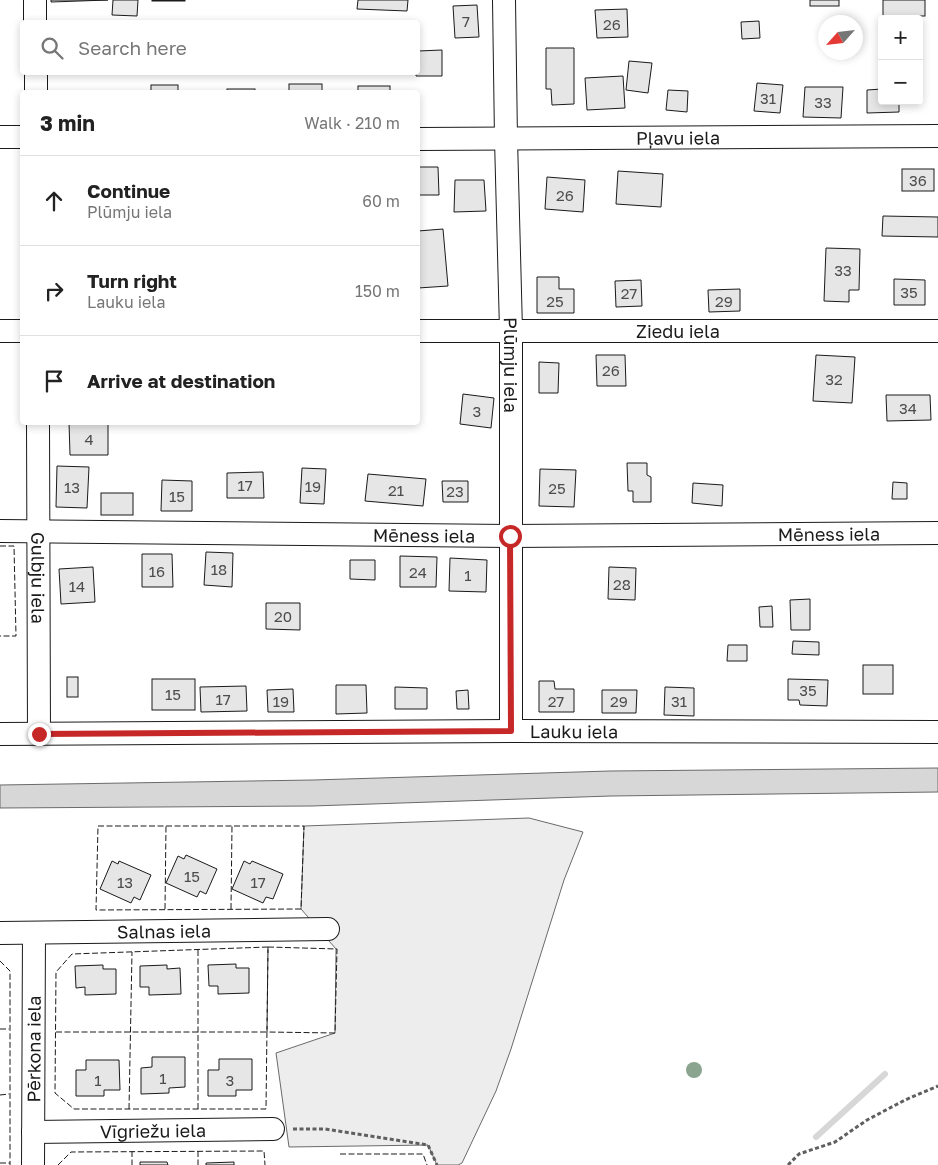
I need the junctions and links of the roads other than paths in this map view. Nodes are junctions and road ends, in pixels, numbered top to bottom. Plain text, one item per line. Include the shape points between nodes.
1 (35, 0) edge
2 (504, 0) edge
3 (35, 20) edge
4 (36, 75) edge
5 (36, 90) edge
6 (938, 136) edge
7 (0, 137) edge
8 (20, 137) edge
9 (420, 139) edge
10 (506, 140) junction
11 (511, 330) junction
12 (0, 331) edge
13 (20, 331) edge
14 (420, 331) edge
15 (938, 331) edge
16 (38, 425) edge
17 (0, 531) edge
18 (38, 531) junction
19 (938, 533) edge
20 (510, 536) junction
21 (511, 731) junction
22 (938, 732) edge
23 (0, 734) edge
24 (39, 734) junction
25 (328, 929) dead end
26 (34, 933) junction
27 (0, 934) edge
28 (273, 1129) road end
29 (33, 1132) junction
30 (33, 1165) edge

1 - 3 street
2 - 10 street, Plūmju iela
4 - 5 street
6 - 10 street, Pļavu iela
7 - 8 street
9 - 10 street, Pļavu iela
10 - 11 street, Plūmju iela
11 - 14 street, Ziedu iela
11 - 15 street, Ziedu iela
11 - 20 street, Plūmju iela
12 - 13 street
16 - 18 street, Gulbju iela
17 - 18 street, Mēness iela
18 - 20 street, Mēness iela
18 - 24 street, Gulbju iela
19 - 20 street, Mēness iela
20 - 21 street, Plūmju iela
21 - 22 street, Lauku iela
21 - 24 street, Lauku iela
23 - 24 street, Lauku iela
25 - 26 street, Salnas iela
26 - 27 street, Salnas iela
26 - 29 street, Pērkona iela
28 - 29 street, Vīgriežu iela
29 - 30 street, Pērkona iela

